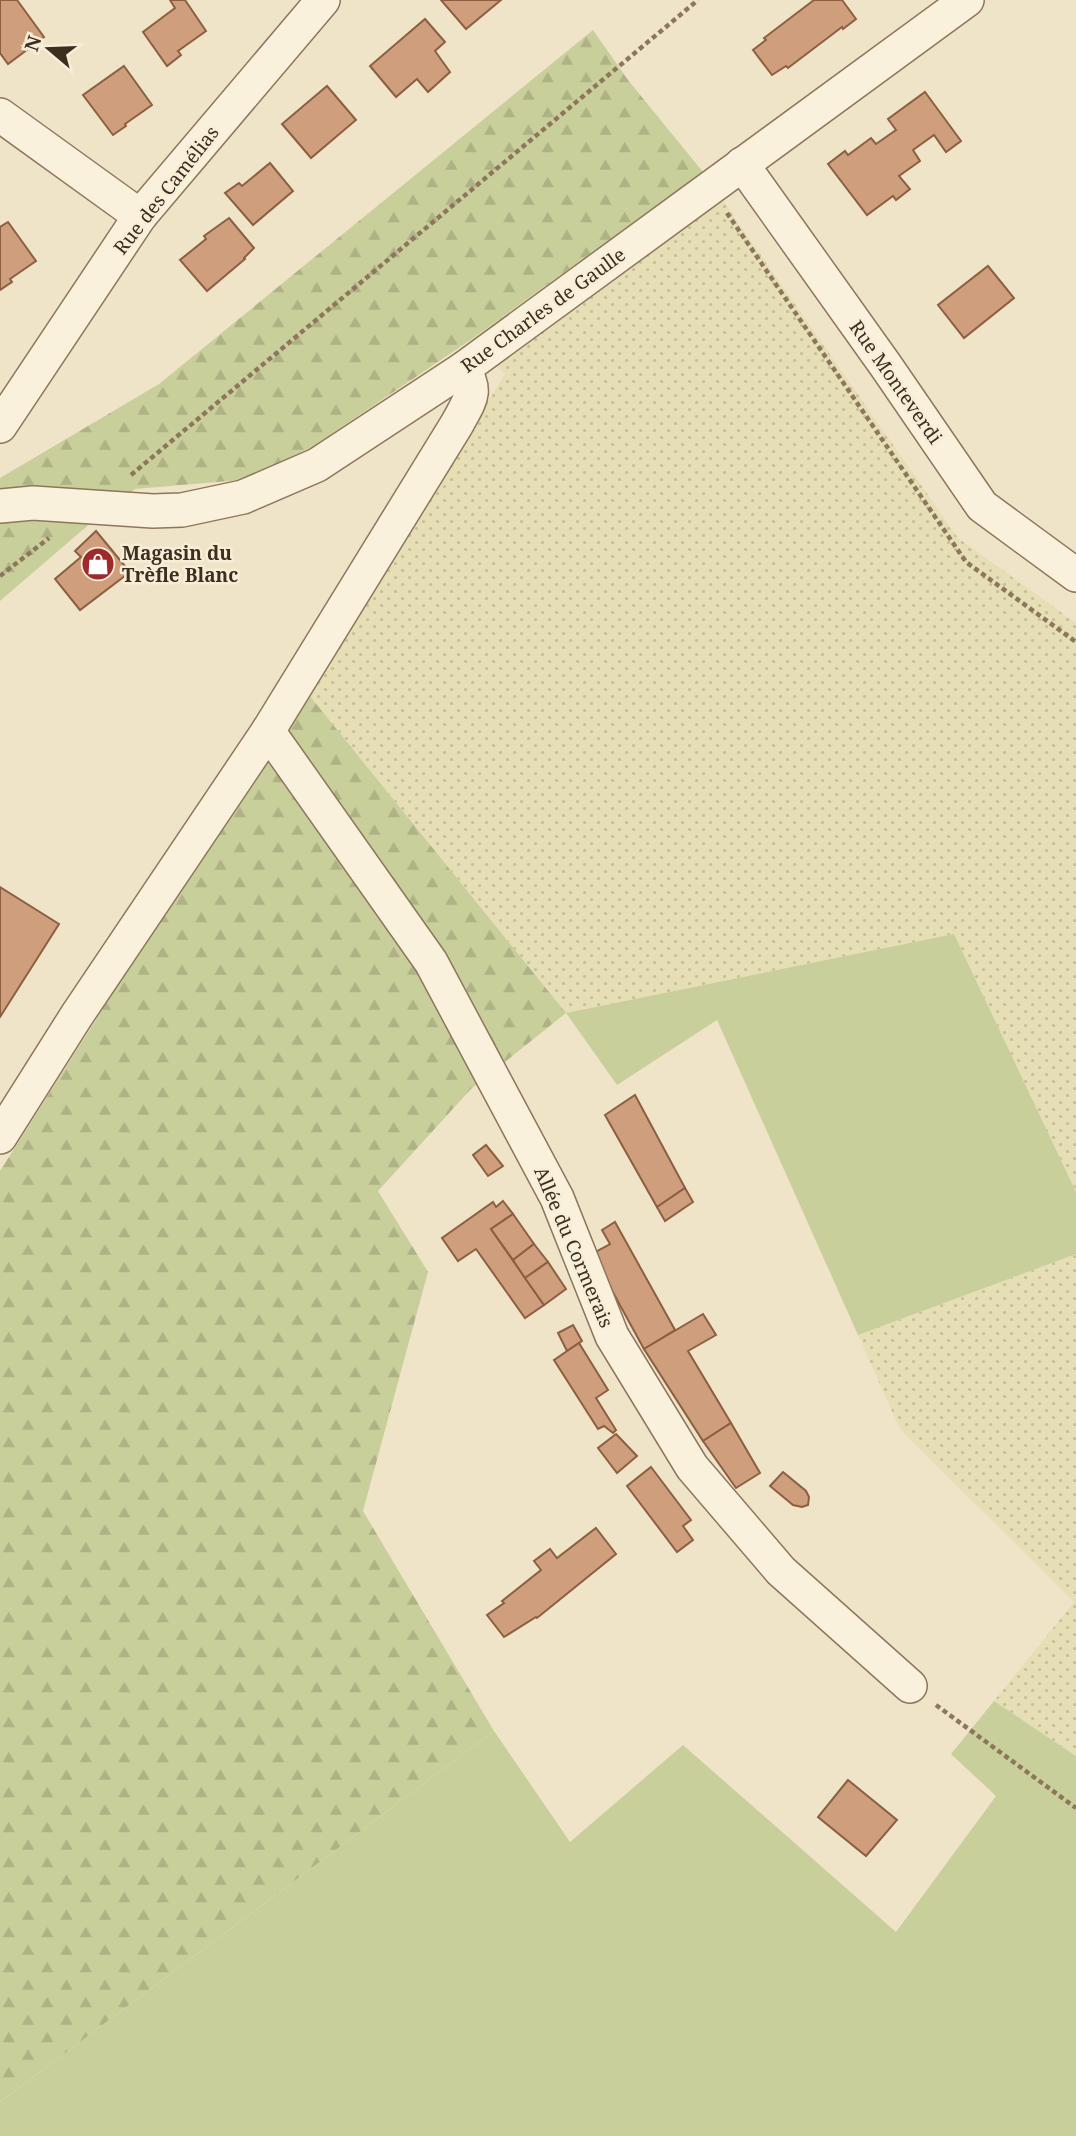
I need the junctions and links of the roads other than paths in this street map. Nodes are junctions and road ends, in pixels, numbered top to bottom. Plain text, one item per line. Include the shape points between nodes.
1 (323, 0) edge
2 (967, 0) edge
3 (0, 115) edge
4 (742, 163) junction
5 (140, 216) junction
6 (463, 369) junction
7 (0, 426) edge
8 (0, 506) edge
9 (1076, 575) edge
10 (268, 731) junction
11 (0, 1137) edge
12 (910, 1686) road end

1 - 5 street, Rue des Camélias
2 - 4 street, Rue Charles de Gaulle
3 - 5 street
4 - 6 street, Rue Charles de Gaulle
4 - 9 street, Rue Monteverdi via 982,506
5 - 7 street, Rue des Camélias
6 - 8 street, Rue Charles de Gaulle via 317,464 243,496 181,510 33,503
6 - 10 street via 472,381 473,393 457,424
10 - 11 street
10 - 12 street, Allée du Cormerais via 431,962 557,1198 612,1336 692,1467 781,1570

